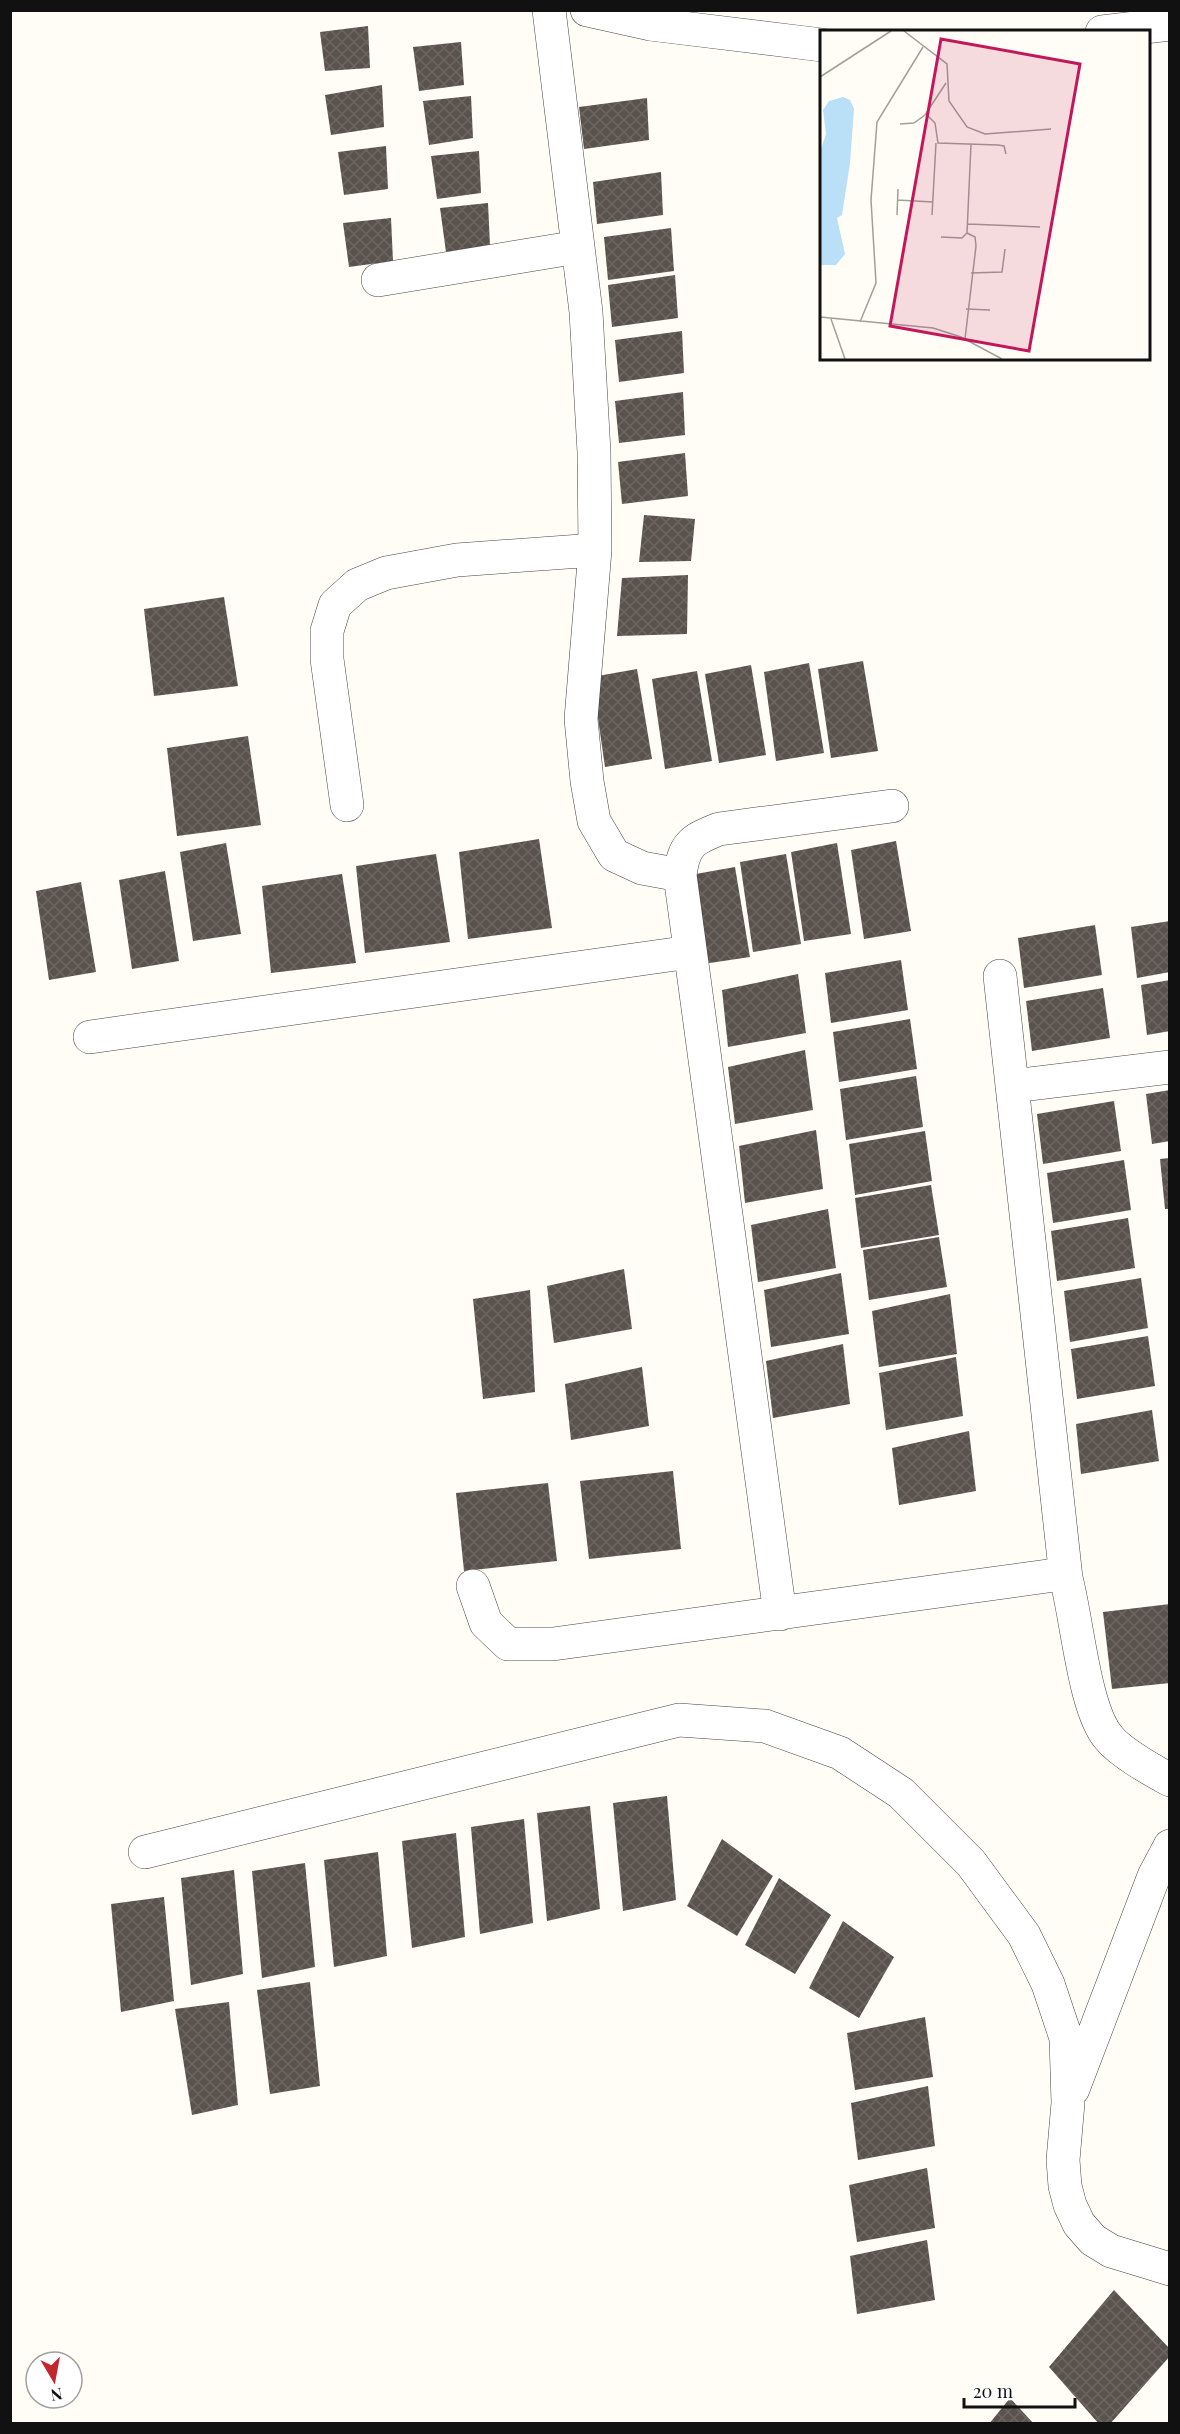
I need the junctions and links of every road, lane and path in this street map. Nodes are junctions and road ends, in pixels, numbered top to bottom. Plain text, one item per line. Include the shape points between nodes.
1 (549, 10) edge
2 (587, 10) edge
3 (1170, 24) edge
4 (1119, 30) edge
5 (820, 45) edge
6 (578, 247) junction
7 (378, 280) dead end
8 (595, 550) junction
9 (347, 805) dead end
10 (892, 806) dead end
11 (680, 875) junction
12 (690, 952) junction
13 (1000, 976) dead end
14 (90, 1037) dead end
15 (1170, 1066) edge
16 (1012, 1086) junction
17 (1066, 1578) junction
18 (473, 1586) dead end
19 (780, 1614) junction
20 (1170, 1780) edge
21 (1170, 1846) edge
22 (145, 1852) dead end
23 (1068, 2103) junction
24 (1170, 2269) edge

1 - 6 street
2 - 5 street via 662,26
3 - 4 street
6 - 7 street
6 - 8 street via 594,452
8 - 9 street via 457,560 386,573 357,585 335,605 327,631 327,659
8 - 11 street via 581,719 594,821 614,855 642,868
10 - 11 street via 719,829 696,838 683,854
11 - 12 street
12 - 14 street
12 - 19 street
13 - 16 street
15 - 16 street
16 - 17 street
17 - 19 street via 1055,1575
17 - 20 street via 1093,1707 1108,1738
18 - 19 street via 486,1623 508,1644 553,1644
21 - 23 street via 1154,1876
22 - 23 street via 679,1720 765,1726 840,1753 892,1787 971,1863 1024,1935 1048,1984 1066,2038
23 - 24 street via 1065,2186 1079,2223 1111,2251

